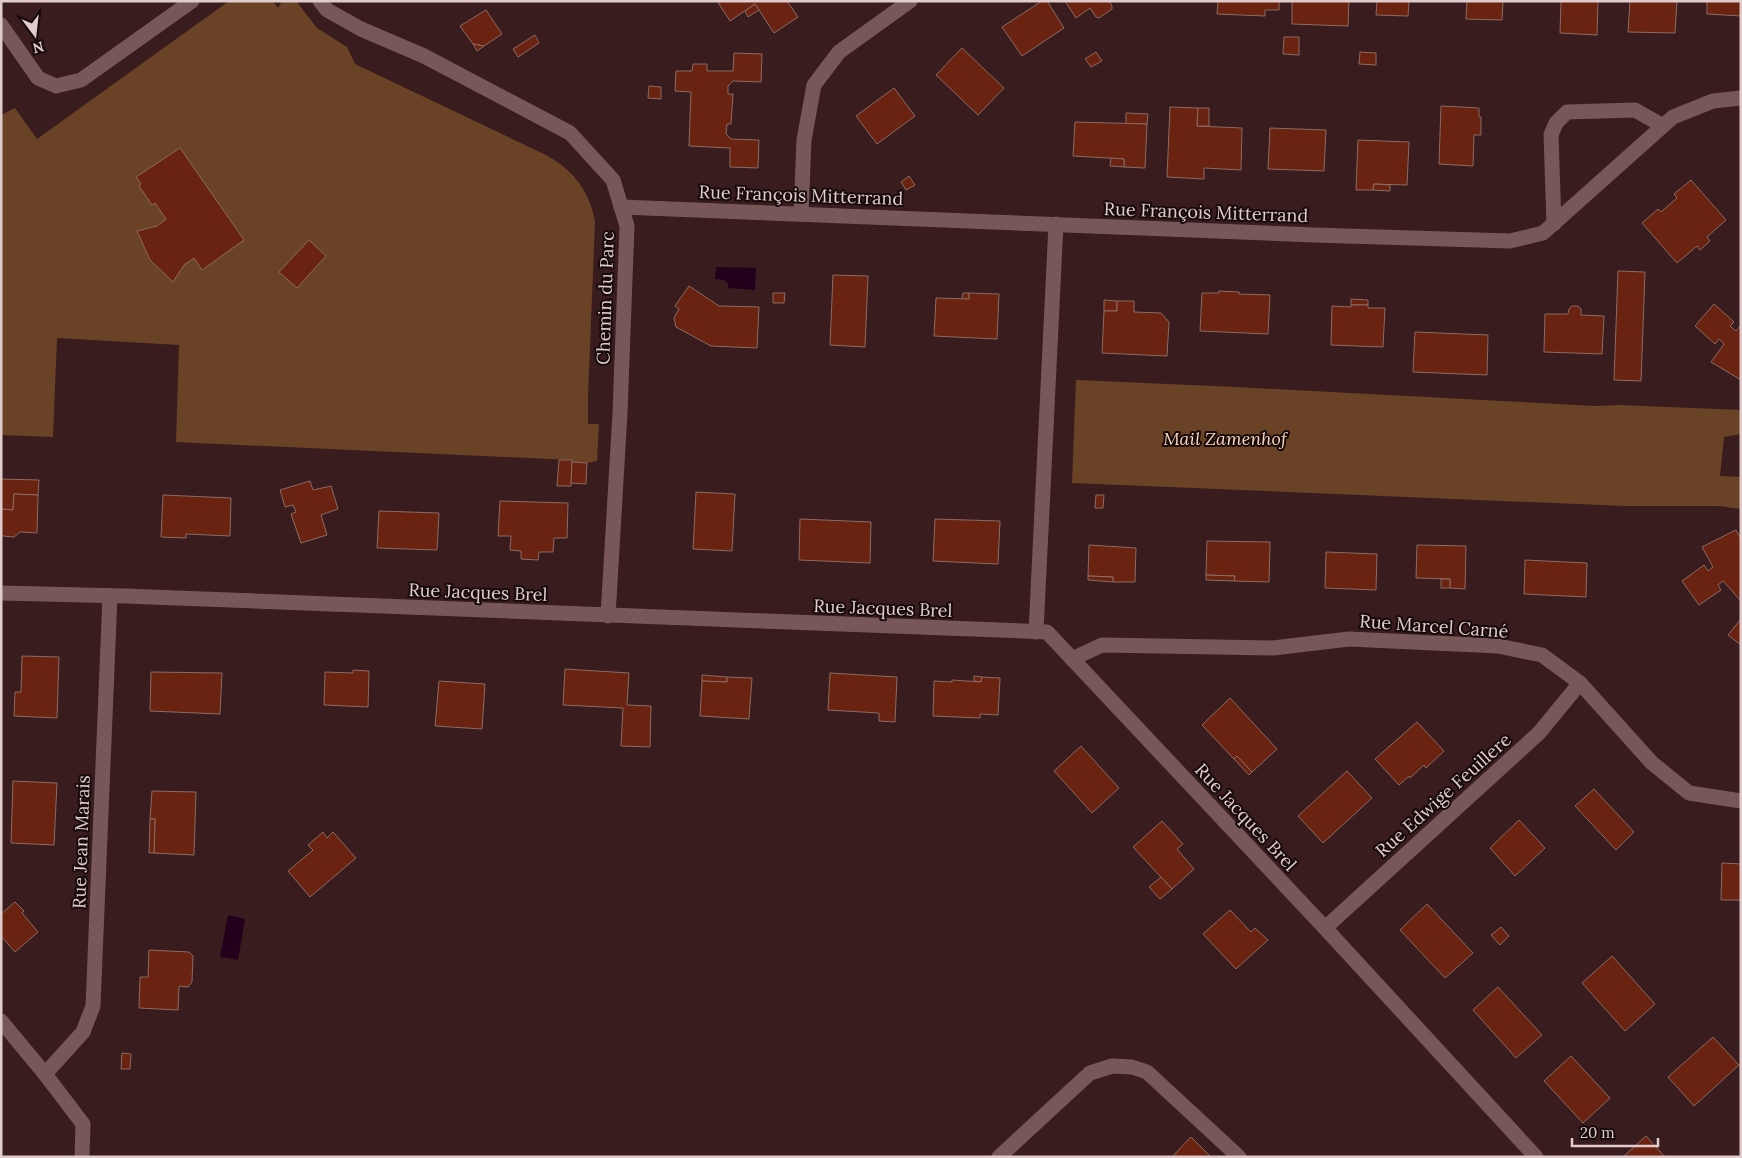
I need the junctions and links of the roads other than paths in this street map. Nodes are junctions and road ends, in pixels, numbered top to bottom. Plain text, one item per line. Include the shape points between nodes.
1 (192, 1) edge
2 (320, 1) edge
3 (910, 1) edge
4 (1, 25) edge
5 (1741, 98) edge
6 (1663, 126) junction
7 (621, 207) junction
8 (801, 214) junction
9 (1056, 224) junction
10 (1554, 224) junction
11 (1, 593) edge
12 (110, 596) junction
13 (608, 616) junction
14 (1036, 632) junction
15 (1072, 659) junction
16 (1580, 683) junction
17 (1741, 802) edge
18 (1325, 928) junction
19 (1, 1021) edge
20 (45, 1074) junction
21 (82, 1157) edge
22 (999, 1157) edge
23 (1239, 1157) edge
24 (1536, 1157) edge

1 - 4 street via 81,80 56,86 38,78
2 - 7 street, Chemin du Parc via 327,10 361,29 424,56 570,133 613,180
3 - 8 street via 839,52 814,85 804,140
5 - 6 street, Rue François Mitterrand via 1713,102 1673,117
6 - 10 street, Rue François Mitterrand
6 - 10 street via 1635,110 1567,112 1556,123 1551,135
7 - 8 street, Rue François Mitterrand
7 - 13 street, Chemin du Parc via 627,226
8 - 9 street, Rue François Mitterrand
9 - 10 street, Rue François Mitterrand via 1510,241 1543,233
9 - 14 street
11 - 12 street, Rue Jacques Brel
12 - 13 street, Rue Jacques Brel
12 - 20 street, Rue Jean Marais via 93,1006 83,1032
13 - 14 street, Rue Jacques Brel
14 - 15 street, Rue Jacques Brel via 1047,632
15 - 16 street, Rue Marcel Carné via 1102,645 1273,648 1349,639 1498,646 1542,655
15 - 18 street, Rue Jacques Brel
16 - 17 street, Rue Marcel Carné via 1652,763 1689,793
16 - 18 street, Rue Edwige Feuillere via 1539,733
18 - 24 street, Rue Jacques Brel
19 - 20 street
20 - 21 street via 83,1124
22 - 23 street via 1090,1073 1112,1066 1147,1072

